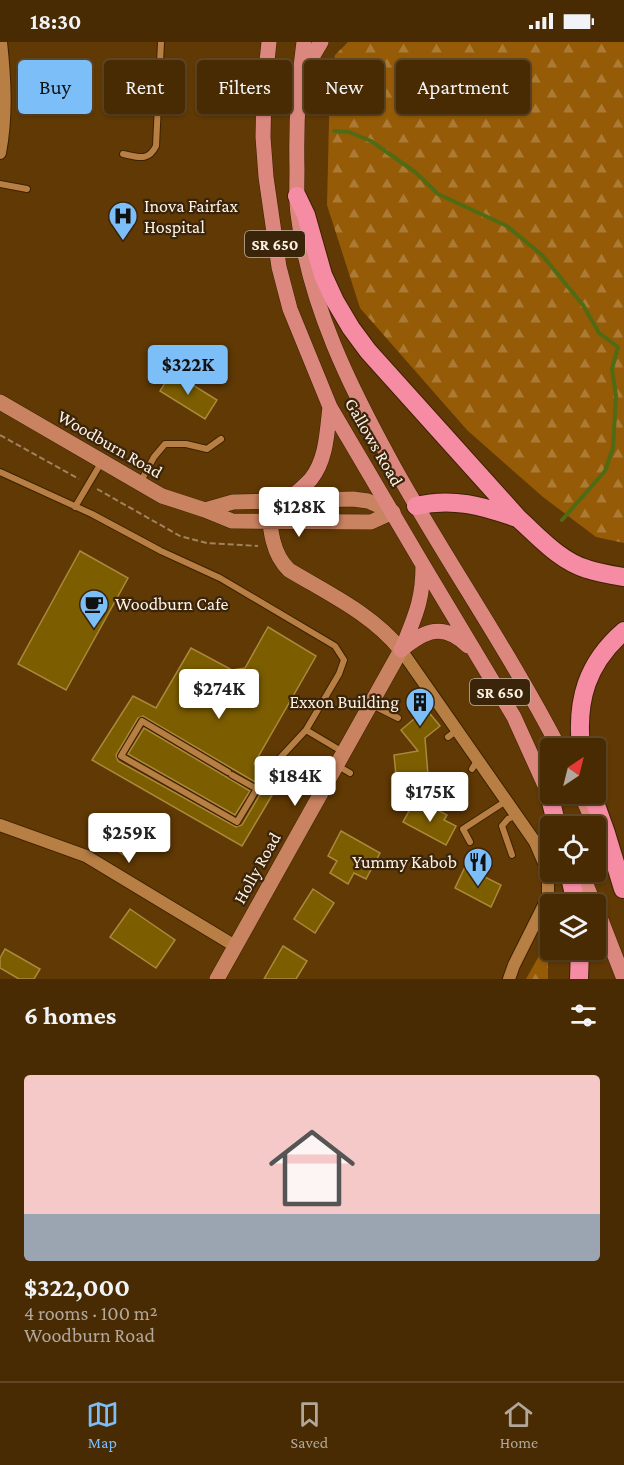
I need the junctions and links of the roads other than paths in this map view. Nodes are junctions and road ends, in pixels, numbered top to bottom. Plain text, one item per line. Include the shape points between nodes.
1 (1, 42) edge
2 (161, 42) edge
3 (269, 42) edge
4 (304, 42) edge
5 (321, 42) edge
6 (300, 82) junction
7 (0, 153) edge
8 (123, 154) dead end
9 (0, 184) edge
10 (27, 189) dead end
11 (297, 196) junction
12 (0, 402) edge
13 (330, 406) junction
14 (221, 439) dead end
15 (101, 463) junction
16 (0, 472) edge
17 (140, 484) junction
18 (287, 501) junction
19 (268, 502) junction
20 (416, 506) junction
21 (75, 507) junction
22 (206, 510) junction
23 (393, 512) junction
24 (519, 519) junction
25 (269, 522) junction
26 (423, 565) junction
27 (624, 577) edge
28 (624, 631) edge
29 (401, 650) junction
30 (478, 656) junction
31 (370, 705) junction
32 (398, 718) dead end
33 (306, 730) junction
34 (553, 738) edge
35 (580, 738) edge
36 (344, 764) junction
37 (540, 773) edge
38 (257, 789) junction
39 (506, 801) junction
40 (596, 804) edge
41 (516, 815) junction
42 (0, 825) edge
43 (470, 842) dead end
44 (606, 852) edge
45 (512, 855) dead end
46 (623, 891) edge
47 (606, 934) edge
48 (236, 946) junction
49 (580, 960) edge
50 (217, 979) edge
51 (509, 979) edge
52 (579, 979) edge
53 (624, 979) edge

1 - 7 street via 5,83
2 - 8 lane via 156,146 143,159
3 - 13 main road, Gallows Road / SR 650 via 263,137 279,267 290,309
4 - 6 main road, Gallows Road / SR 650
5 - 6 main road
6 - 11 main road, Gallows Road / SR 650
9 - 10 lane
11 - 20 main road, Gallows Road / SR 650 via 308,264 327,329 367,420
11 - 24 highway via 323,275 351,328
12 - 15 street, Woodburn Road
13 - 18 main road via 319,467
13 - 23 main road, Gallows Road / SR 650
14 - 17 lane via 207,449 165,444
15 - 17 street, Woodburn Road
15 - 21 lane
16 - 21 lane
17 - 22 street, Woodburn Road via 176,502
18 - 19 street
18 - 23 street via 353,499
19 - 22 street via 232,502
19 - 25 street
20 - 23 main road, Woodburn Road
20 - 24 highway via 472,504
20 - 34 main road, Gallows Road / SR 650
21 - 33 lane via 220,578 335,646 344,660
22 - 25 street, Woodburn Road via 232,521
23 - 25 street, Woodburn Road via 371,522
23 - 26 main road, Gallows Road / SR 650
24 - 27 highway via 569,561
25 - 29 street via 281,562 289,570 361,612
26 - 29 main road via 419,605
26 - 30 main road, Gallows Road / SR 650
28 - 35 highway via 597,658 587,680 580,707
29 - 30 main road via 417,636 444,631
29 - 31 street, Holly Road
29 - 39 street via 426,699
30 - 37 main road, Gallows Road / SR 650 via 514,717
31 - 32 lane
31 - 36 street, Holly Road
33 - 36 lane
33 - 38 lane via 267,772
36 - 48 street, Holly Road
38 - 38 lane via 237,822 121,756 142,721
39 - 41 street
39 - 43 lane via 463,829
40 - 46 highway
41 - 45 lane via 502,826
41 - 51 street via 544,860 549,887 545,904
42 - 48 street via 86,856
44 - 46 main road
47 - 53 main road
48 - 50 street, Holly Road
49 - 52 highway

